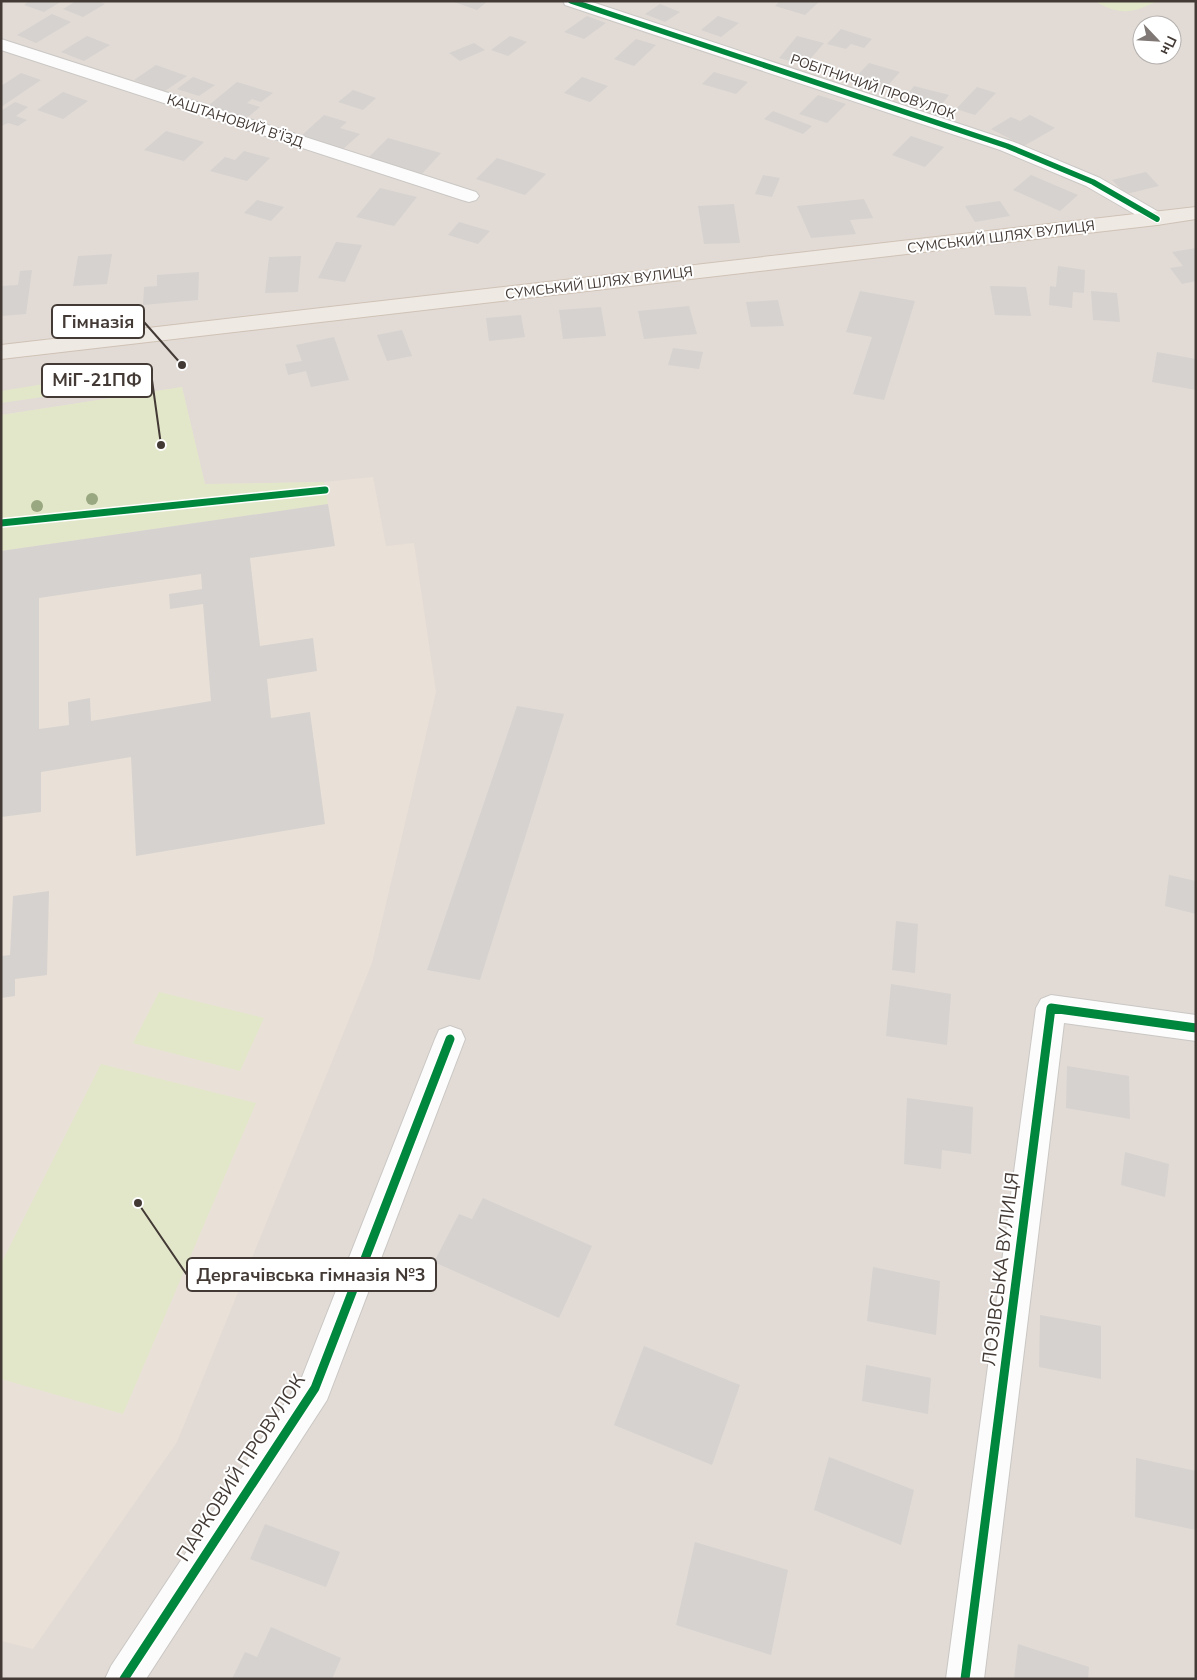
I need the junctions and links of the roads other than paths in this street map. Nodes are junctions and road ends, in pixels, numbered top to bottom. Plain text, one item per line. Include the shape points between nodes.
1 (571, 1) edge
2 (1, 44) edge
3 (470, 196) dead end
4 (1196, 213) edge
5 (1157, 219) junction
6 (1, 352) edge
7 (1196, 1028) edge
8 (450, 1039) dead end
9 (124, 1679) edge
10 (965, 1679) edge

1 - 5 street, РОБІТНИЧИЙ ПРОВУЛОК via 1007,146 1093,182
2 - 3 street, КАШТАНОВИЙ В’ЇЗД
4 - 5 main road, СУМСЬКИЙ ШЛЯХ ВУЛИЦЯ
5 - 6 main road, СУМСЬКИЙ ШЛЯХ ВУЛИЦЯ
7 - 10 street, ЛОЗІВСЬКА ВУЛИЦЯ via 1051,1008
8 - 9 street, ПАРКОВИЙ ПРОВУЛОК via 315,1388

